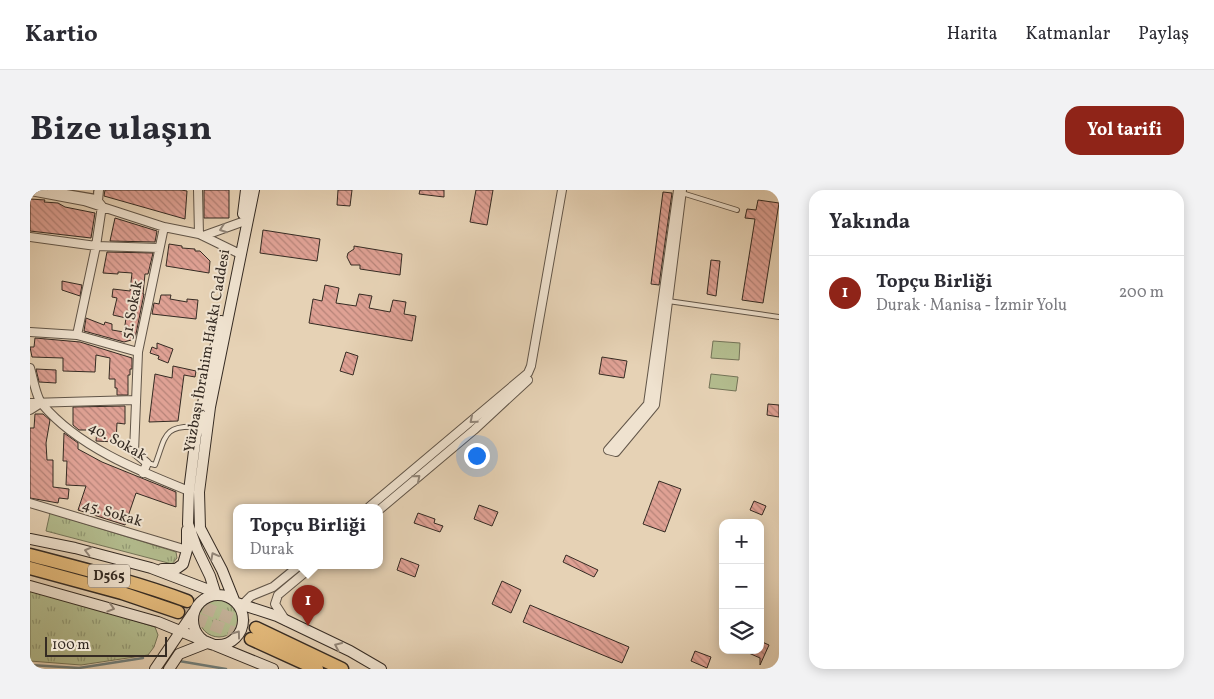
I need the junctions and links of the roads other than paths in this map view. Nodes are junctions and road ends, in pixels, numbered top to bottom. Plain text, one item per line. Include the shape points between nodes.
1 (50, 190) edge
2 (98, 190) edge
3 (198, 190) edge
4 (246, 190) edge
5 (254, 190) edge
6 (562, 190) edge
7 (566, 190) edge
8 (30, 191) edge
9 (679, 191) edge
10 (102, 206) junction
11 (737, 210) dead end
12 (242, 222) junction
13 (164, 227) junction
14 (201, 235) junction
15 (30, 237) edge
16 (96, 246) junction
17 (159, 248) junction
18 (236, 252) junction
19 (665, 301) junction
20 (779, 317) edge
21 (30, 332) edge
22 (77, 335) junction
23 (138, 352) junction
24 (30, 368) edge
25 (135, 400) junction
26 (30, 403) edge
27 (41, 403) junction
28 (30, 410) edge
29 (197, 428) junction
30 (147, 463) junction
31 (143, 473) junction
32 (189, 492) junction
33 (30, 503) edge
34 (373, 504) edge
35 (383, 507) edge
36 (188, 524) junction
37 (30, 539) edge
38 (187, 550) junction
39 (30, 555) edge
40 (30, 568) edge
41 (151, 568) junction
42 (295, 569) edge
43 (309, 569) edge
44 (30, 586) edge
45 (216, 595) junction
46 (238, 602) junction
47 (191, 607) junction
48 (178, 612) tunnel mouth
49 (286, 621) junction
50 (182, 632) junction
51 (207, 643) junction
52 (155, 669) edge
53 (169, 669) edge
54 (273, 669) edge
55 (317, 669) edge
56 (342, 669) edge
57 (381, 669) edge

1 - 2 street via 97,198
2 - 10 street
3 - 14 street
4 - 12 main road, Yüzbaşı İbrahim Hakkı Caddesi
46 -> 5 main road, Yüzbaşı İbrahim Hakkı Caddesi via 200,528 199,492 210,408
6 -> 34 street via 528,373
35 -> 7 street via 529,379 534,368
8 - 10 street
9 - 11 lane
9 - 19 street
10 - 13 street
10 - 16 street
12 -> 14 street
12 - 18 main road, Yüzbaşı İbrahim Hakkı Caddesi
13 - 14 street
13 - 17 street, 51. Sokak
14 - 18 street
15 - 16 street
16 - 17 street
16 - 22 street
17 - 23 street, 51. Sokak
18 - 29 main road, Yüzbaşı İbrahim Hakkı Caddesi
19 - 19 street via 648,404 608,450 616,452 655,405
19 - 20 lane
21 - 22 street
22 - 23 street
23 - 25 street, 51. Sokak
24 - 27 street
25 - 27 street
25 - 30 street, 51. Sokak via 134,452
26 - 27 street
27 - 28 street
27 - 31 street, 40. Sokak via 79,439
29 - 30 lane via 172,429 165,436 155,464
29 - 32 main road, Yüzbaşı İbrahim Hakkı Caddesi
30 - 31 street
31 - 32 street, 40. Sokak
32 - 36 main road, Yüzbaşı İbrahim Hakkı Caddesi
33 - 38 street, 45. Sokak
36 - 38 main road
36 - 45 main road, Yüzbaşı İbrahim Hakkı Caddesi
41 -> 37 main road
38 - 41 main road via 180,568
39 - 47 highway, D565 via 130,582
40 - 48 highway, D565
41 - 45 main road
42 - 46 street via 273,587
43 - 49 street via 278,595 276,604
44 -> 50 main road via 158,622
45 - 46 main road
45 - 47 main road
46 - 49 main road
51 -> 46 main road via 223,645 237,637 244,622
47 - 50 main road
47 - 51 main road via 194,630
57 -> 49 main road
50 - 51 main road
50 - 52 main road
51 - 53 main road via 179,654
51 - 54 main road
55 - 56 highway via 254,633

